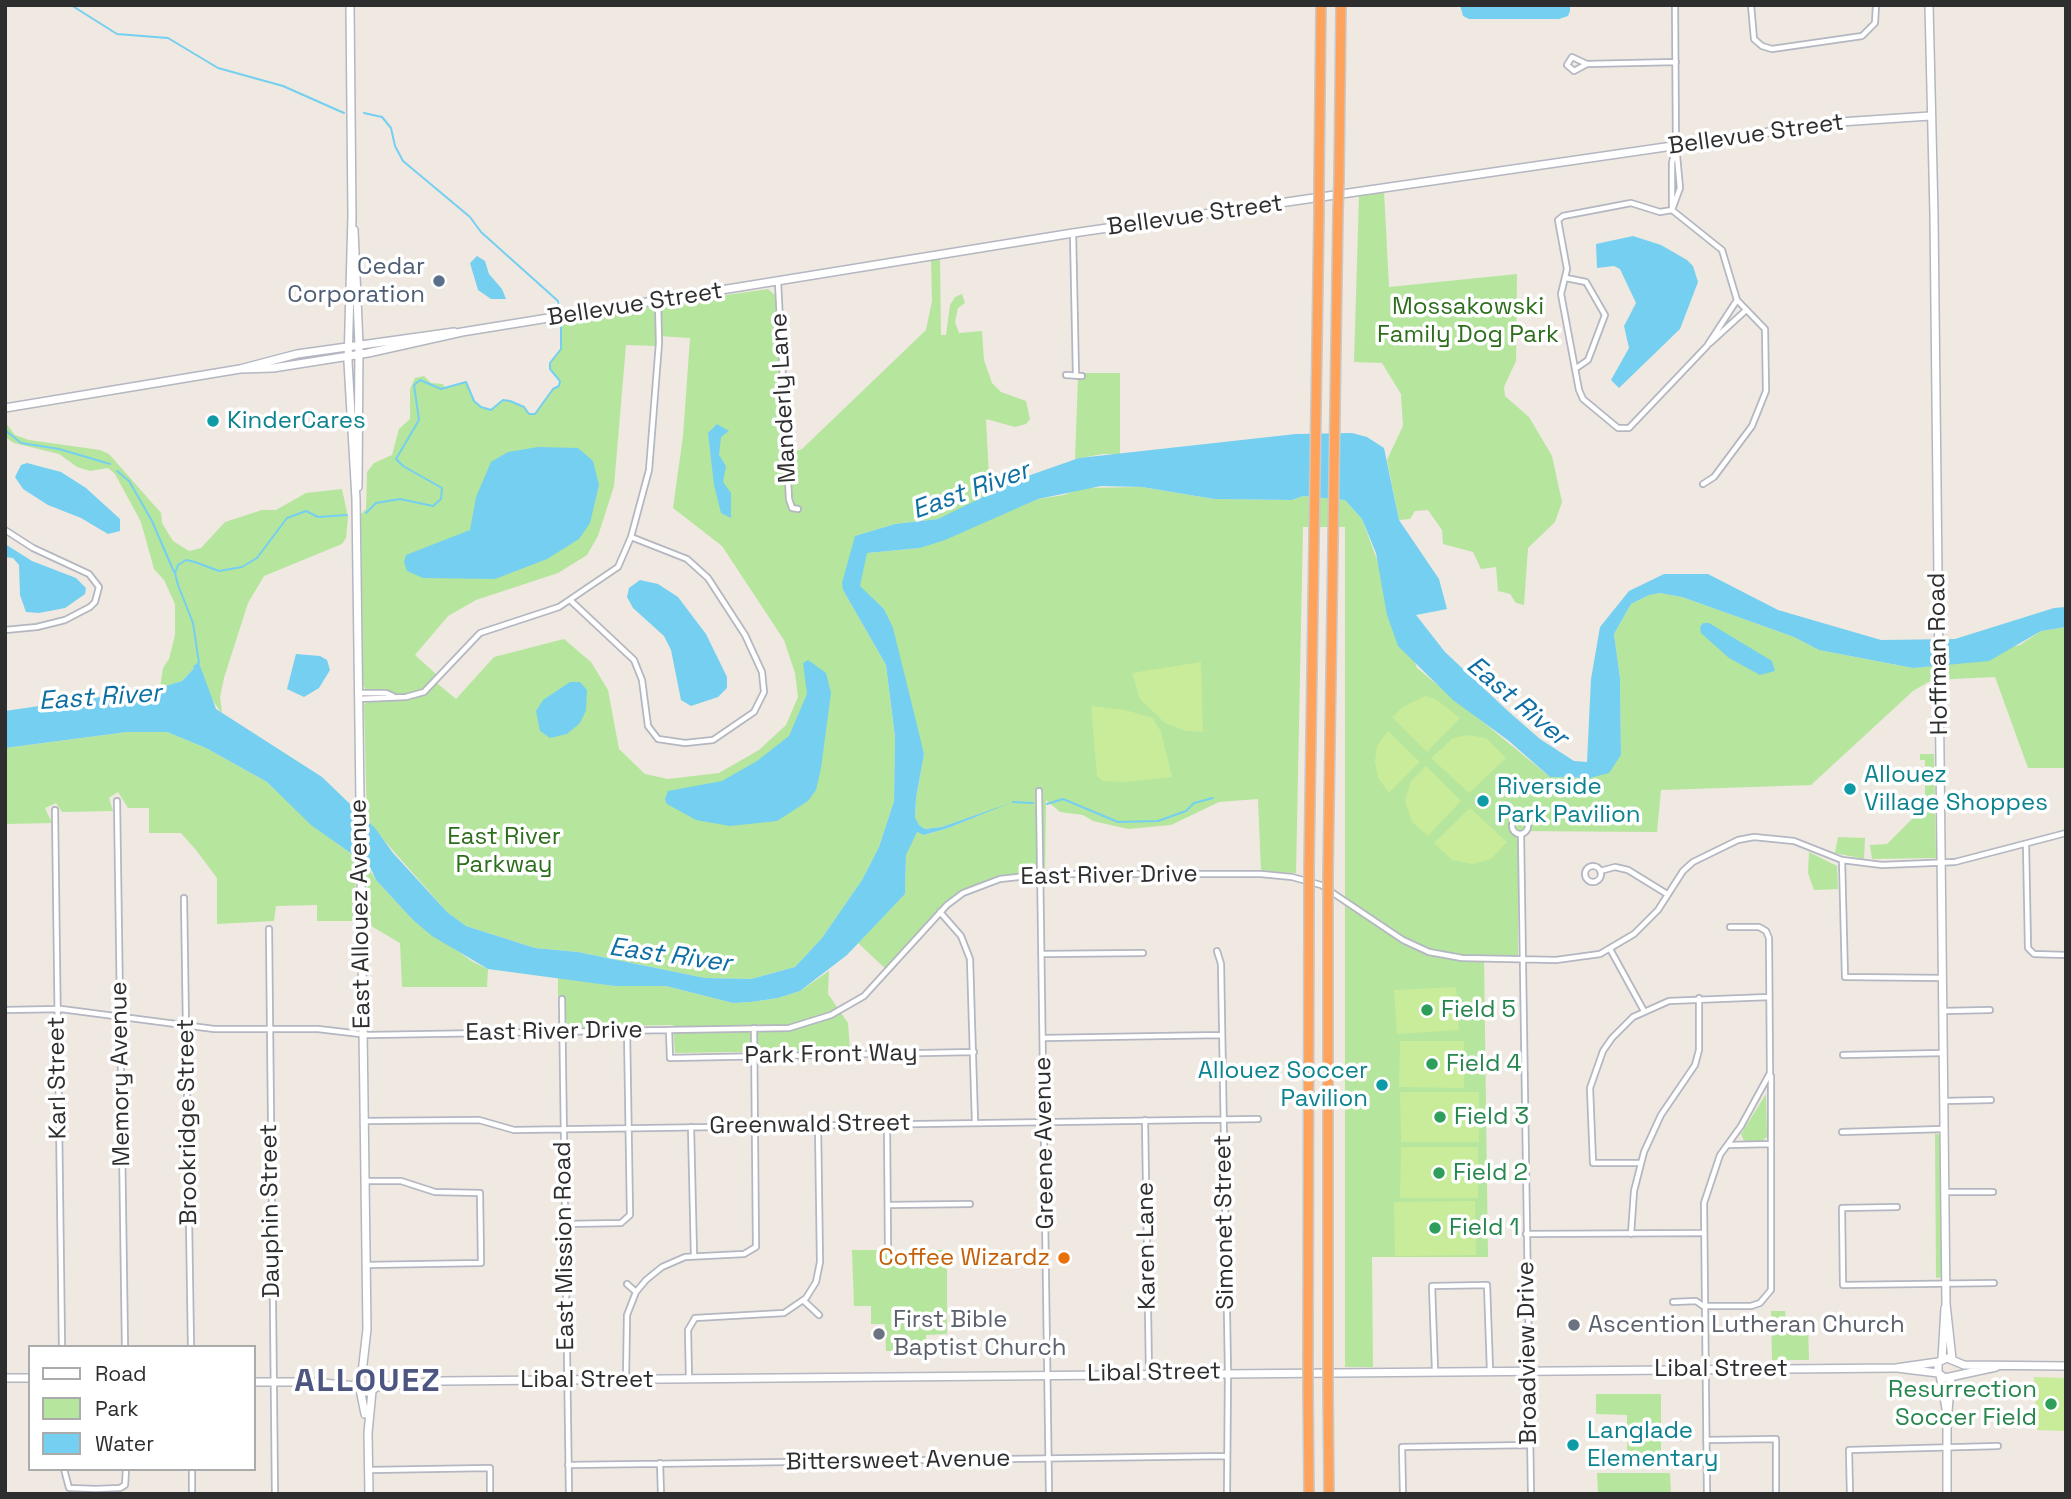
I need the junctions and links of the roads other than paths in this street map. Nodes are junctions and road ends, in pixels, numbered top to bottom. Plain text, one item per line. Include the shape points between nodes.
1 (351, 5) edge
2 (1321, 5) edge
3 (1341, 5) edge
4 (1675, 5) edge
5 (1751, 5) edge
6 (1876, 5) edge
7 (1929, 5) edge
8 (1676, 62) junction
9 (1587, 64) dead end
10 (1930, 116) junction
11 (1676, 145) junction
12 (1672, 210) junction
13 (352, 216) junction
14 (1073, 233) junction
15 (1566, 278) junction
16 (778, 282) junction
17 (1737, 300) junction
18 (659, 301) junction
19 (1745, 311) junction
20 (462, 332) junction
21 (359, 345) junction
22 (348, 346) junction
23 (1707, 346) junction
24 (359, 354) junction
25 (348, 355) junction
26 (240, 369) junction
27 (1575, 369) junction
28 (1066, 375) dead end
29 (5, 408) edge
30 (1703, 484) dead end
31 (356, 499) junction
32 (798, 509) dead end
33 (5, 530) edge
34 (631, 537) junction
35 (570, 600) junction
36 (5, 630) edge
37 (359, 696) junction
38 (1039, 791) dead end
39 (117, 801) dead end
40 (55, 810) dead end
41 (2066, 833) edge
42 (1521, 834) dead end
43 (2026, 844) junction
44 (1842, 860) junction
45 (1941, 863) junction
46 (1600, 871) dead end
47 (1041, 874) junction
48 (1667, 894) junction
49 (184, 898) dead end
50 (940, 912) junction
51 (1730, 927) dead end
52 (269, 929) dead end
53 (1610, 949) junction
54 (1217, 951) dead end
55 (1143, 953) dead end
56 (1043, 954) junction
57 (2066, 955) edge
58 (1522, 960) junction
59 (1942, 978) junction
60 (1769, 997) junction
61 (1699, 998) junction
62 (562, 999) dead end
63 (57, 1009) junction
64 (5, 1010) edge
65 (1990, 1010) dead end
66 (1644, 1011) junction
67 (1943, 1011) junction
68 (120, 1016) junction
69 (187, 1024) junction
70 (754, 1028) junction
71 (269, 1030) junction
72 (627, 1030) junction
73 (669, 1030) junction
74 (363, 1032) junction
75 (562, 1032) junction
76 (1222, 1035) junction
77 (1044, 1038) junction
78 (974, 1052) junction
79 (1943, 1053) junction
80 (1843, 1055) dead end
81 (755, 1056) junction
82 (1770, 1073) junction
83 (1992, 1100) dead end
84 (1944, 1101) junction
85 (1223, 1119) junction
86 (1258, 1119) dead end
87 (1145, 1120) junction
88 (364, 1121) junction
89 (975, 1122) junction
90 (1045, 1122) junction
91 (887, 1124) junction
92 (818, 1125) junction
93 (755, 1126) junction
94 (691, 1127) junction
95 (629, 1128) junction
96 (563, 1129) junction
97 (1944, 1129) junction
98 (1842, 1132) dead end
99 (1772, 1144) junction
100 (1727, 1145) junction
101 (1640, 1163) junction
102 (365, 1181) junction
103 (1945, 1192) junction
104 (1993, 1192) dead end
105 (970, 1203) dead end
106 (888, 1205) junction
107 (1897, 1207) dead end
108 (565, 1224) junction
109 (1702, 1233) junction
110 (1526, 1234) junction
111 (1631, 1234) junction
112 (888, 1248) dead end
113 (694, 1256) junction
114 (366, 1265) junction
115 (1994, 1283) dead end
116 (627, 1284) dead end
117 (1946, 1284) junction
118 (636, 1292) junction
119 (803, 1300) junction
120 (1673, 1302) dead end
121 (1946, 1304) junction
122 (1703, 1306) junction
123 (819, 1315) dead end
124 (367, 1329) junction
125 (62, 1345) edge
126 (125, 1345) edge
127 (191, 1345) edge
128 (1940, 1360) junction
129 (1954, 1361) junction
130 (2066, 1366) edge
131 (1998, 1367) junction
132 (1705, 1368) junction
133 (1896, 1368) junction
134 (1435, 1370) junction
135 (1490, 1370) junction
136 (1529, 1370) junction
137 (1228, 1372) junction
138 (1149, 1373) junction
139 (1048, 1374) junction
140 (1939, 1374) junction
141 (360, 1375) junction
142 (374, 1375) junction
143 (1953, 1375) junction
144 (5, 1378) edge
145 (28, 1378) edge
146 (689, 1380) junction
147 (567, 1381) junction
148 (626, 1381) junction
149 (256, 1382) edge
150 (273, 1382) junction
151 (310, 1382) junction
152 (411, 1382) junction
153 (359, 1388) junction
154 (374, 1389) junction
155 (1947, 1415) junction
156 (368, 1433) junction
157 (1706, 1440) junction
158 (1530, 1445) junction
159 (1998, 1446) dead end
160 (1947, 1447) junction
161 (1227, 1456) junction
162 (1049, 1458) junction
163 (660, 1463) junction
164 (568, 1465) junction
165 (369, 1470) junction
166 (65, 1471) edge
167 (126, 1471) edge
168 (192, 1471) edge
169 (192, 1494) edge
170 (275, 1494) edge
171 (369, 1494) edge
172 (490, 1494) edge
173 (569, 1494) edge
174 (662, 1494) edge
175 (1049, 1494) edge
176 (1227, 1494) edge
177 (1309, 1494) edge
178 (1329, 1494) edge
179 (1403, 1494) edge
180 (1531, 1494) edge
181 (1707, 1494) edge
182 (1776, 1494) edge
183 (1850, 1494) edge
184 (1947, 1494) edge

1 - 13 street, East Allouez Avenue
2 - 177 highway, bridge via 1309,867
3 - 178 highway, bridge via 1328,874
4 - 8 street
5 - 6 street via 1752,34 1759,44 1772,49 1862,36 1875,23
7 - 10 street, Hoffman Road
8 - 9 street
8 - 11 street
10 - 11 street, Bellevue Street via 1840,122
10 - 45 street, Hoffman Road
11 - 12 street
11 - 12 street via 1680,188
11 - 14 street, Bellevue Street
12 - 15 street via 1660,212 1631,203 1563,216 1558,220
12 - 17 street via 1722,250
13 - 21 street, East Allouez Avenue
13 - 22 street, East Allouez Avenue
14 - 16 street, Bellevue Street
14 - 28 street via 1079,376
15 - 27 street via 1561,294
15 - 27 street via 1586,282 1605,315 1588,360
16 - 18 street, Bellevue Street
16 - 32 street, Manderly Lane via 789,499 792,508
17 - 19 street
17 - 23 street
18 - 20 street, Bellevue Street
18 - 34 street via 651,458
19 - 23 street
19 - 30 street via 1765,329 1765,397 1752,426 1714,477
20 - 21 street, Bellevue Street
20 - 24 street, Bellevue Street
21 - 22 street, Bellevue Street
21 - 24 street, East Allouez Avenue
22 - 25 street, East Allouez Avenue
22 - 26 street, Bellevue Street
23 - 27 street via 1624,430 1583,400
24 - 25 street, Bellevue Street
24 - 31 street, East Allouez Avenue
25 - 26 street, Bellevue Street
25 - 31 street, East Allouez Avenue
26 - 29 street, Bellevue Street
31 - 37 street, East Allouez Avenue
33 - 36 street via 89,574 99,595 90,607 65,620
34 - 35 street via 615,571
34 - 35 street via 687,559 704,573 745,635 762,672 763,698 754,712 713,740 685,743 658,739 648,726 642,680 634,660
35 - 37 street via 550,611 483,630 428,688 412,696
37 - 74 street, East Allouez Avenue
38 - 47 street, Greene Avenue
39 - 68 street, Memory Avenue
40 - 63 street, Karl Street
41 - 43 street, East River Drive
42 - 58 street, Broadview Drive
43 - 45 street, East River Drive
43 - 57 street via 2030,952
44 - 45 street, East River Drive via 1882,865
44 - 48 street, East River Drive via 1794,841 1754,837 1721,846 1693,862
44 - 59 street via 1845,977
45 - 59 street, Hoffman Road
46 - 48 street via 1628,870
47 - 50 street, East River Drive via 979,885
47 - 56 street, Greene Avenue
47 - 58 street, East River Drive via 1299,878 1343,898 1416,947 1462,958
48 - 53 street, East River Drive via 1647,923
49 - 69 street, Brookridge Street
50 - 70 street, East River Drive via 879,983 849,1007 789,1028
50 - 78 street via 961,936 970,959
51 - 60 street via 1766,931
52 - 71 street, Dauphin Street
53 - 58 street, East River Drive via 1579,959
53 - 66 street
54 - 76 street, Simonet Street
55 - 56 street
56 - 77 street, Greene Avenue
58 - 110 street, Broadview Drive
59 - 67 street, Hoffman Road
60 - 61 street
60 - 82 street
61 - 66 street via 1669,1001
61 - 101 street via 1695,1065 1661,1115
62 - 75 street, East Mission Road
63 - 64 street, East River Drive
63 - 68 street, East River Drive
63 - 125 street, Karl Street
65 - 67 street
66 - 101 street via 1620,1029 1603,1051 1590,1102 1593,1163
67 - 79 street, Hoffman Road
68 - 69 street, East River Drive
68 - 126 street, Memory Avenue
69 - 71 street, East River Drive
69 - 127 street, Brookridge Street
70 - 73 street, East River Drive
70 - 81 street
71 - 74 street, East River Drive
71 - 150 street, Dauphin Street
72 - 73 street, East River Drive
72 - 75 street, East River Drive
72 - 95 street
73 - 81 street, Park Front Way via 670,1058
74 - 75 street, East River Drive
74 - 88 street, East Allouez Avenue
75 - 96 street, East Mission Road
76 - 77 street
76 - 85 street, Simonet Street
77 - 90 street, Greene Avenue
78 - 81 street, Park Front Way
78 - 89 street
79 - 80 street
79 - 84 street, Hoffman Road
81 - 93 street
82 - 99 street
82 - 100 street
83 - 84 street
84 - 97 street, Hoffman Road
85 - 86 street, Greenwald Street
85 - 87 street, Greenwald Street
85 - 137 street, Simonet Street
87 - 90 street, Greenwald Street
87 - 138 street, Karen Lane
88 - 96 street, Greenwald Street via 465,1119 514,1130
88 - 102 street, East Allouez Avenue
89 - 90 street, Greenwald Street
89 - 91 street, Greenwald Street
90 - 139 street, Greene Avenue
91 - 92 street, Greenwald Street
91 - 106 street
92 - 93 street, Greenwald Street
92 - 119 street via 820,1262 816,1282
93 - 94 street, Greenwald Street
93 - 113 street via 756,1247 744,1255
94 - 95 street, Greenwald Street
94 - 113 street
95 - 96 street, Greenwald Street
95 - 108 street via 629,1218 617,1223
96 - 108 street, East Mission Road
97 - 98 street
97 - 103 street, Hoffman Road
99 - 100 street
99 - 122 street via 1771,1290 1751,1306
100 - 109 street via 1706,1188
101 - 111 street
102 - 114 street, East Allouez Avenue
102 - 114 street via 401,1181 435,1192 480,1192 481,1251 481,1263
103 - 104 street
103 - 117 street, Hoffman Road
105 - 106 street
106 - 112 street
107 - 117 street via 1842,1208 1843,1285
108 - 147 street, East Mission Road
109 - 111 street
109 - 122 street
110 - 111 street
110 - 136 street, Broadview Drive
113 - 118 street via 662,1267
114 - 124 street, East Allouez Avenue
115 - 117 street
116 - 118 street
117 - 121 street, Hoffman Road
118 - 148 street via 625,1322
119 - 123 street
119 - 146 street via 778,1314 695,1318 688,1330
120 - 122 street via 1696,1301
121 - 128 street, Hoffman Road
121 - 129 street, Hoffman Road
122 - 132 street
124 - 141 street, East Allouez Avenue
124 - 142 street, East Allouez Avenue
128 - 129 street, Libal Street
128 - 133 street, Libal Street
128 - 140 street, Hoffman Road
129 - 131 street
129 - 143 street, Hoffman Road
130 - 131 street
131 - 143 street
132 - 133 street, Libal Street
132 - 136 street, Libal Street
132 - 157 street
133 - 140 street, Libal Street
134 - 135 street, Libal Street
134 - 135 street via 1432,1286 1487,1285
134 - 137 street, Libal Street
135 - 136 street, Libal Street
136 - 158 street, Broadview Drive
137 - 138 street, Libal Street
137 - 161 street, Simonet Street
138 - 139 street, Libal Street
139 - 146 street, Libal Street
139 - 162 street, Greene Avenue
140 - 143 street, Libal Street
140 - 155 street
141 - 142 street, Libal Street
141 - 151 street
141 - 153 street, East Allouez Avenue
142 - 152 street, Libal Street via 381,1380
142 - 154 street, East Allouez Avenue
143 - 155 street
144 - 145 street
146 - 148 street, Libal Street
147 - 148 street, Libal Street
147 - 152 street, Libal Street
147 - 164 street, East Mission Road
149 - 150 street
150 - 151 street
150 - 170 street, Dauphin Street
151 - 153 street
152 - 154 street, Libal Street
153 - 154 street, Libal Street
153 - 156 street
154 - 156 street
155 - 160 street
156 - 165 street
157 - 181 street
157 - 182 street via 1776,1439
158 - 179 street via 1402,1447
158 - 180 street, Broadview Drive
159 - 160 street
160 - 183 street via 1849,1450
160 - 184 street
161 - 162 street, Bittersweet Avenue
161 - 176 street, Simonet Street
162 - 163 street, Bittersweet Avenue
162 - 175 street, Greene Avenue
163 - 164 street, Bittersweet Avenue
163 - 174 street
164 - 173 street, East Mission Road
165 - 171 street
165 - 172 street via 490,1468
166 - 167 street via 69,1488 96,1489 125,1485
168 - 169 street

